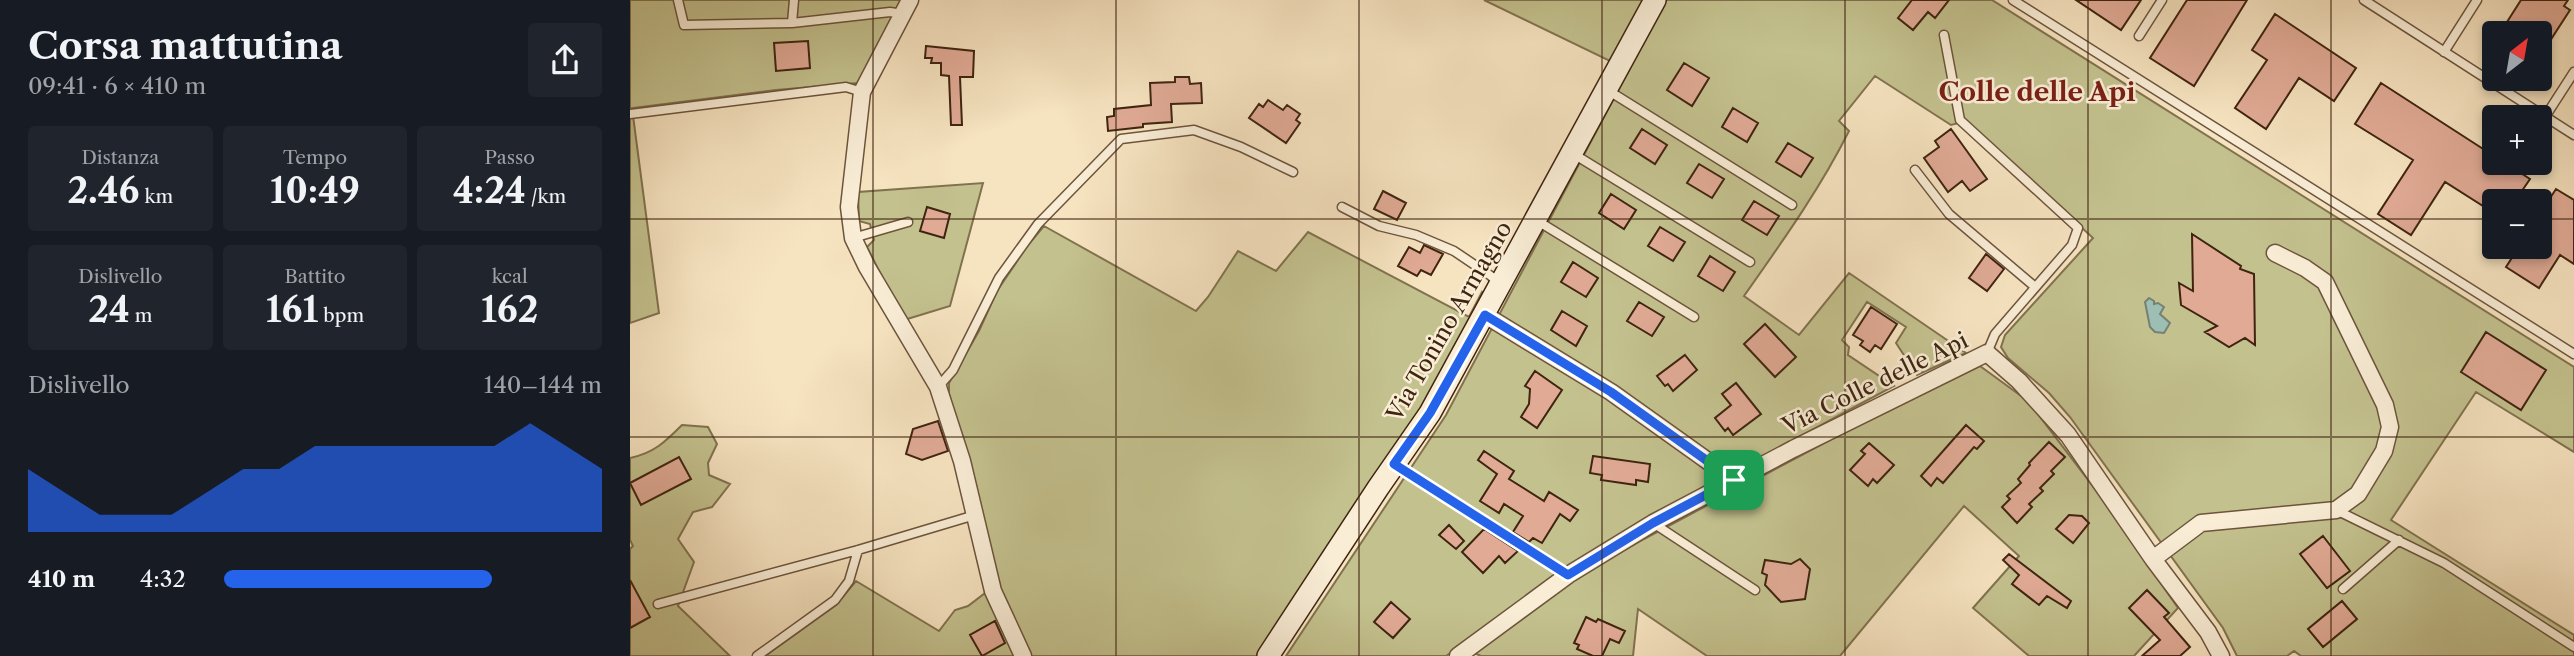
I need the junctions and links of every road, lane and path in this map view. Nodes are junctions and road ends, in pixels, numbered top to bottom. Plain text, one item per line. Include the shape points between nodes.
1 (678, 0) edge
2 (794, 0) edge
3 (1655, 0) edge
4 (2013, 0) edge
5 (2162, 0) edge
6 (2364, 0) edge
7 (2477, 0) edge
8 (906, 7) edge
9 (792, 23) junction
10 (1944, 35) dead end
11 (2139, 36) dead end
12 (2444, 52) junction
13 (2574, 72) edge
14 (1606, 89) junction
15 (862, 92) junction
16 (2527, 105) edge
17 (2552, 107) edge
18 (630, 114) edge
19 (2552, 121) edge
20 (2574, 135) edge
21 (1572, 153) junction
22 (1915, 170) dead end
23 (1293, 172) dead end
24 (1792, 205) dead end
25 (1342, 207) dead end
26 (1536, 220) junction
27 (908, 222) dead end
28 (853, 238) junction
29 (2275, 253) dead end
30 (1750, 262) dead end
31 (1501, 286) junction
32 (2035, 286) junction
33 (1485, 315) junction
34 (1694, 317) dead end
35 (1987, 353) junction
36 (2574, 354) edge
37 (938, 387) junction
38 (1394, 464) junction
39 (1734, 480) junction
40 (2336, 510) junction
41 (975, 515) junction
42 (1653, 523) junction
43 (2399, 540) junction
44 (858, 550) junction
45 (2153, 559) junction
46 (1568, 575) junction
47 (2343, 589) dead end
48 (1755, 590) dead end
49 (658, 604) dead end
50 (2574, 647) edge
51 (757, 656) edge
52 (1023, 656) edge
53 (1268, 656) edge
54 (1458, 656) edge
55 (2221, 656) edge

1 - 9 lane via 684,25
2 - 9 lane
3 - 14 street, Via Tonino Armagno
4 - 36 lane
5 - 11 lane
6 - 12 lane
7 - 12 lane
8 - 9 lane
8 - 15 street
10 - 32 lane via 1960,120 2078,228 2072,245
12 - 16 lane
13 - 17 lane
14 - 21 street, Via Tonino Armagno
14 - 24 lane
15 - 18 lane via 846,87
15 - 28 street via 849,206
19 - 20 lane
21 - 26 street, Via Tonino Armagno
21 - 30 lane
22 - 32 lane via 1949,214
23 - 37 lane via 1194,130 1121,139 1038,224 999,278 953,370
25 - 31 lane via 1379,226 1454,251
26 - 31 street, Via Tonino Armagno
26 - 34 lane
27 - 28 lane
28 - 37 street
29 - 40 street via 2325,282 2385,405 2390,428 2384,451 2358,494
31 - 33 street, Via Tonino Armagno
32 - 35 lane via 1995,334
33 - 38 street, Via Tonino Armagno via 1430,413
33 - 39 street via 1611,392
35 - 39 street, Via Colle delle Api
35 - 45 street, Via Colle delle Api via 2068,435
37 - 41 street
38 - 46 lane
38 - 53 street, Via Tonino Armagno
39 - 42 street, Via Colle delle Api
40 - 43 lane
40 - 45 street via 2201,523
41 - 44 lane
41 - 52 street via 993,591
42 - 46 street, Via Colle delle Api
42 - 48 lane
43 - 47 lane
43 - 50 lane via 2444,563
44 - 49 lane
44 - 51 lane via 849,581 835,600
45 - 55 street, Via Colle delle Api
46 - 54 street, Via Colle delle Api

